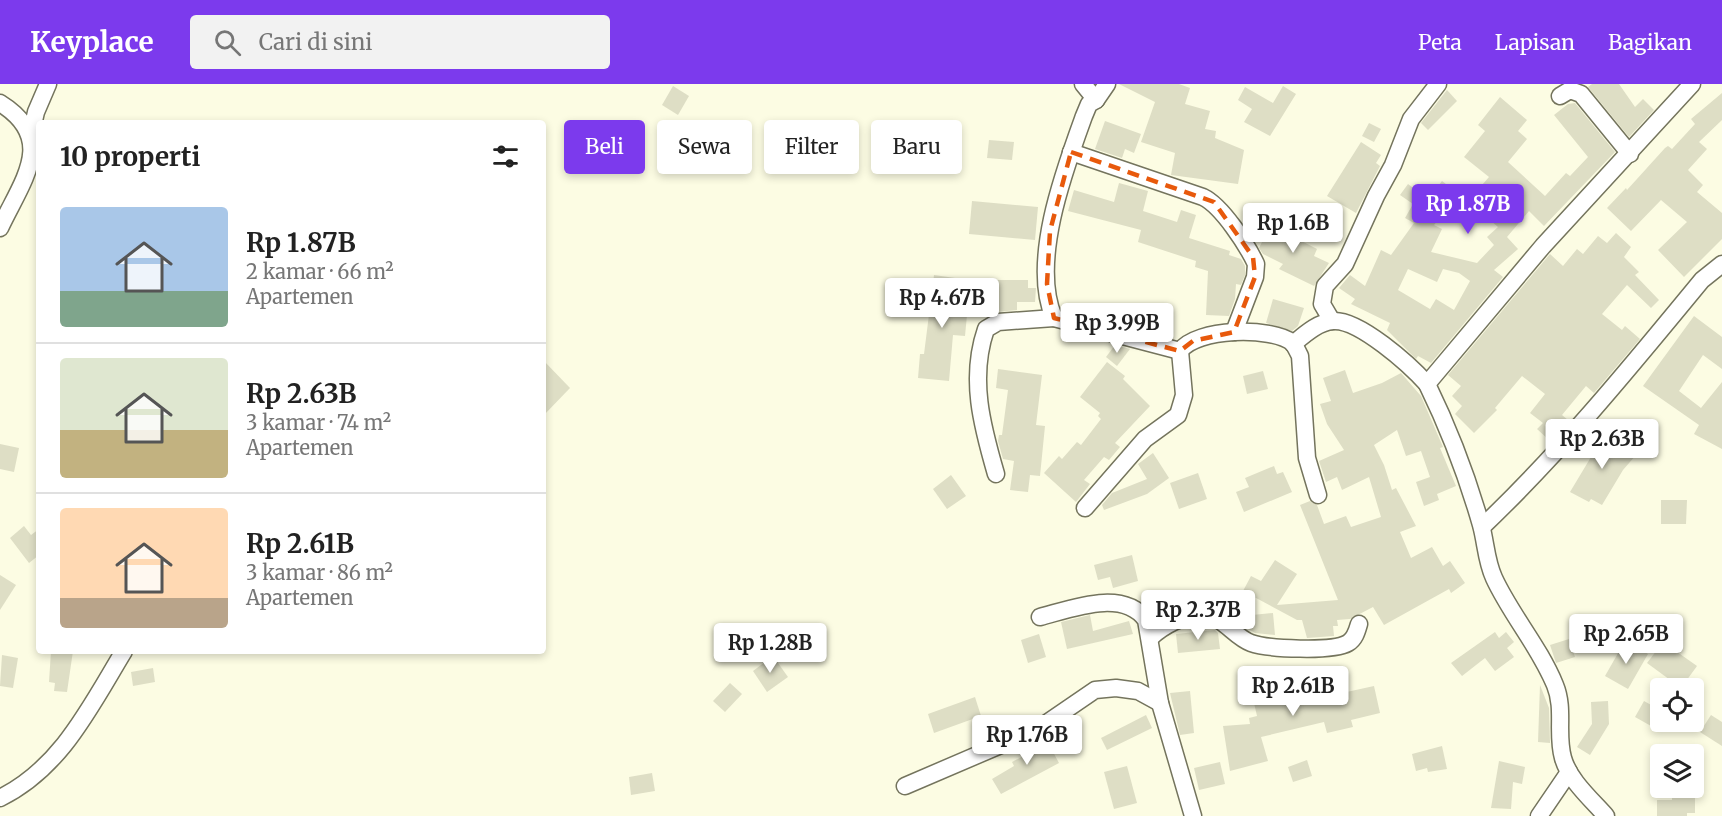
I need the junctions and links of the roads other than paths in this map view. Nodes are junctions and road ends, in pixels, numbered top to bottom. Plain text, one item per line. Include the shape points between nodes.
1 (48, 84) edge
2 (1083, 84) edge
3 (1107, 84) edge
4 (1438, 84) edge
5 (1692, 84) edge
6 (1560, 96) dead end
7 (1096, 100) junction
8 (0, 103) edge
9 (31, 134) junction
10 (1071, 152) junction
11 (1630, 154) junction
12 (0, 228) edge
13 (1722, 264) edge
14 (1054, 318) junction
15 (1332, 321) junction
16 (1234, 332) junction
17 (1293, 344) junction
18 (1180, 351) junction
19 (1427, 384) junction
20 (996, 474) dead end
21 (1318, 495) dead end
22 (1085, 508) dead end
23 (1482, 527) junction
24 (1040, 616) dead end
25 (1359, 624) dead end
26 (1150, 638) junction
27 (122, 654) edge
28 (1160, 702) junction
29 (1569, 772) junction
30 (905, 786) dead end
31 (0, 798) edge
32 (1193, 816) edge
33 (1539, 816) edge
34 (1606, 816) edge

1 - 9 street
2 - 7 street
3 - 7 street
4 - 15 street via 1411,119 1346,264 1325,286 1322,304
5 - 11 street
6 - 11 street via 1570,90 1581,94
7 - 10 street via 1089,104
8 - 9 street via 22,119
9 - 12 street via 33,152
10 - 14 street via 1053,208 1050,231 1047,284 1048,304
10 - 16 street via 1214,202 1256,264
11 - 19 street via 1543,246
13 - 23 street via 1702,280 1571,436
14 - 18 street
14 - 20 street via 998,322 986,329 977,398
15 - 17 street via 1317,326
15 - 19 street via 1346,322 1380,343
16 - 17 street via 1271,335
16 - 18 street via 1193,341
17 - 21 street via 1300,356 1307,458
18 - 22 street via 1184,395 1178,415 1145,439
19 - 23 street via 1449,430
23 - 29 street via 1494,579 1535,644 1556,687 1563,758
24 - 26 street via 1091,604 1131,606 1146,620
25 - 26 street via 1349,642 1325,648 1262,646 1204,615 1164,626
26 - 28 street
27 - 31 street via 62,750 42,771
28 - 30 street via 1138,691 1095,690 1038,729
28 - 32 street
29 - 33 street
29 - 34 street

